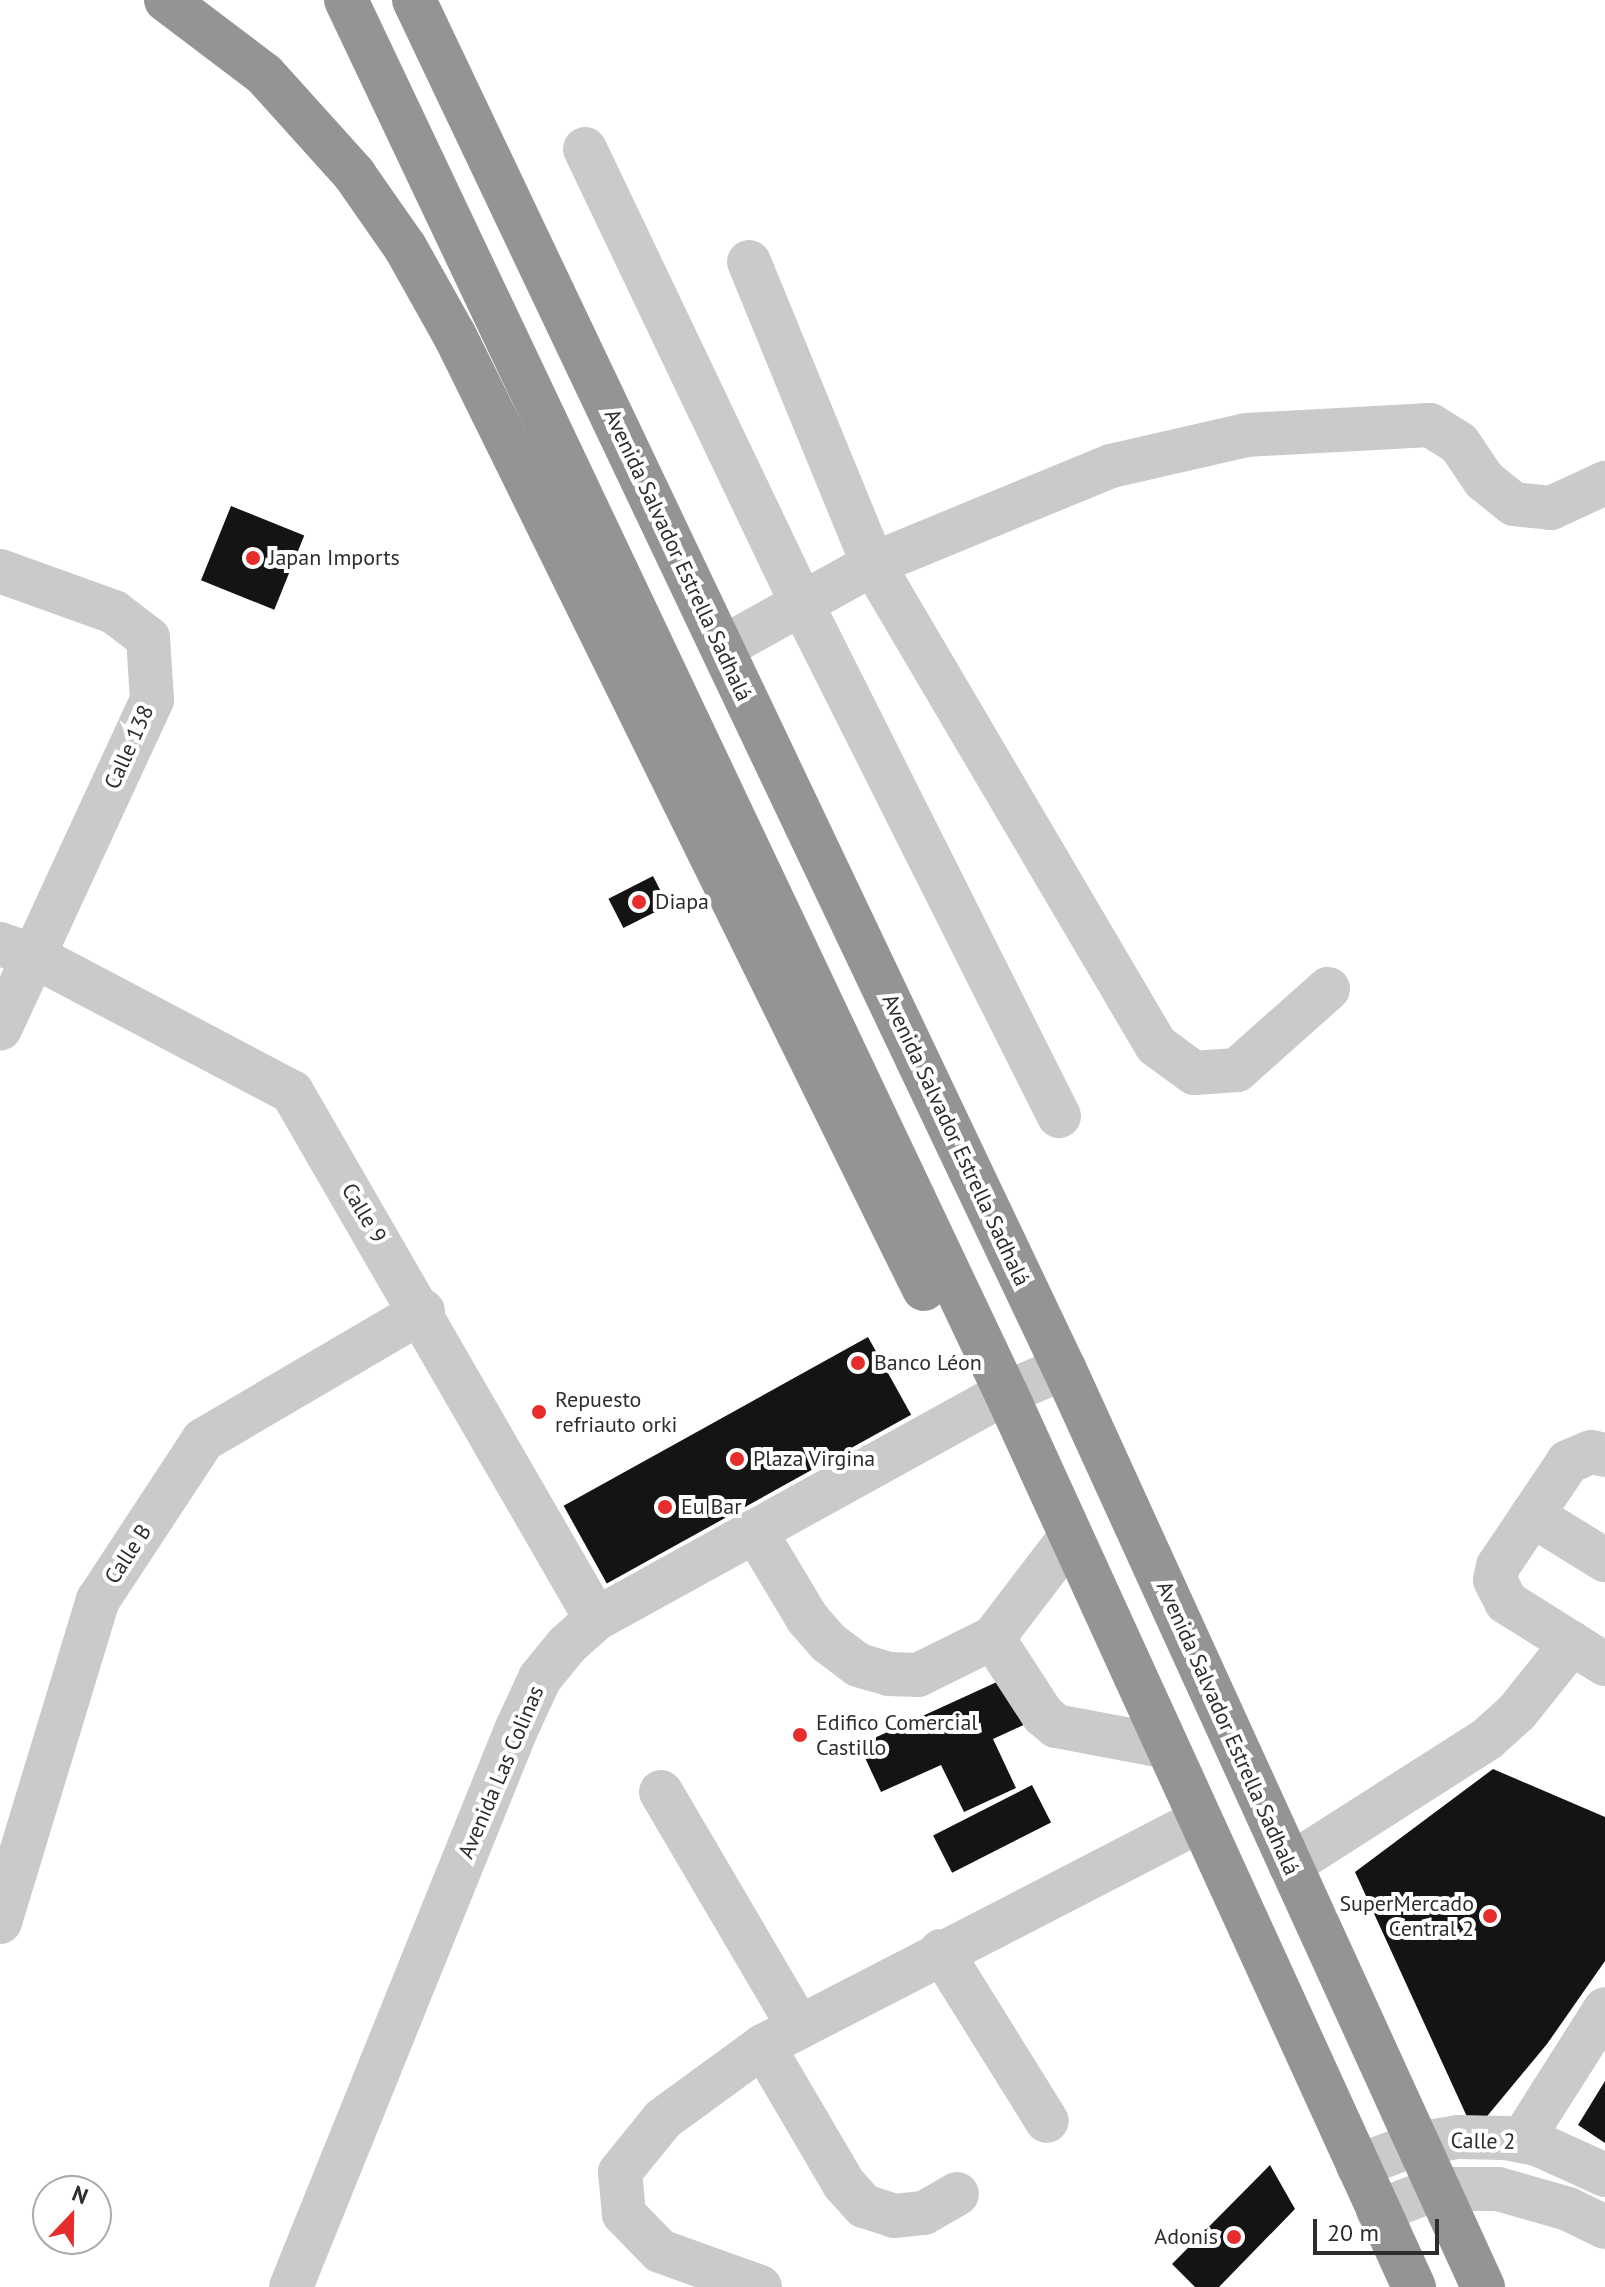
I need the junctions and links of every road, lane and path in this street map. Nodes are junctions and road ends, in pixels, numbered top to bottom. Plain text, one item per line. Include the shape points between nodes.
1 (166, 0) edge
2 (346, 0) edge
3 (414, 0) edge
4 (585, 149) dead end
5 (749, 262) dead end
6 (1605, 483) edge
7 (873, 564) junction
8 (0, 571) edge
9 (802, 604) junction
10 (722, 648) junction
11 (16, 950) edge
12 (1328, 989) dead end
13 (0, 1029) edge
14 (1059, 1116) dead end
15 (423, 1311) junction
16 (1064, 1368) junction
17 (1006, 1393) junction
18 (1605, 1455) edge
19 (1532, 1515) junction
20 (755, 1531) junction
21 (1071, 1536) junction
22 (1605, 1560) edge
23 (596, 1619) junction
24 (993, 1638) junction
25 (1588, 1654) edge
26 (1167, 1747) junction
27 (661, 1792) dead end
28 (1200, 1820) junction
29 (1290, 1865) junction
30 (0, 1922) edge
31 (941, 1951) junction
32 (1605, 2009) edge
33 (781, 2036) junction
34 (1047, 2121) dead end
35 (1522, 2140) junction
36 (1416, 2144) junction
37 (1358, 2166) junction
38 (1605, 2175) edge
39 (1436, 2189) junction
40 (957, 2194) dead end
41 (1378, 2211) junction
42 (1605, 2227) edge
43 (291, 2287) edge
44 (760, 2287) edge
45 (1414, 2287) edge
46 (1483, 2287) edge

1 - 17 highway via 264,74 354,174 405,247 455,336 948,1340
2 - 17 highway
3 - 10 highway, Avenida Salvador Estrella Sadhalá
4 - 9 street
5 - 7 street
6 - 7 street via 1551,508 1514,504 1484,480 1459,443 1430,425 1246,435 1111,466
7 - 9 street
7 - 12 street via 1166,1057 1194,1073 1237,1070
8 - 11 street, Calle 138 via 114,612 148,638 152,700
9 - 10 street
9 - 14 street
10 - 16 highway, Avenida Salvador Estrella Sadhalá
11 - 13 street, Calle 138
11 - 15 street, Calle 9 via 292,1092
15 - 23 street, Calle 9
15 - 30 street, Calle B via 203,1440 98,1600
16 - 17 street, Avenida Las Colinas
16 - 29 highway, Avenida Salvador Estrella Sadhalá
17 - 20 street, Avenida Las Colinas
17 - 21 highway
18 - 19 street via 1591,1452 1568,1462
19 - 22 street
19 - 25 street via 1498,1566 1498,1592
20 - 23 street, Avenida Las Colinas
20 - 24 street via 807,1618 858,1665 918,1675
21 - 24 street
21 - 26 highway
23 - 43 street, Avenida Las Colinas via 540,1678 522,1717
24 - 26 street via 1043,1715 1056,1726
25 - 29 street via 1487,1739
26 - 28 highway
27 - 33 street
28 - 31 street
28 - 37 highway
29 - 36 highway, Avenida Salvador Estrella Sadhalá
31 - 33 street
31 - 34 street
32 - 35 street
33 - 40 street via 844,2184 864,2206 894,2216 924,2213
33 - 44 street via 663,2119 620,2172 624,2214 660,2251
35 - 36 street, Calle 2 via 1458,2137
35 - 38 street, Calle 2
36 - 37 street, Calle 2
36 - 39 highway, Avenida Salvador Estrella Sadhalá
37 - 41 highway
39 - 41 street
39 - 42 street via 1498,2189 1527,2195
39 - 46 highway, Avenida Salvador Estrella Sadhalá
41 - 45 highway

